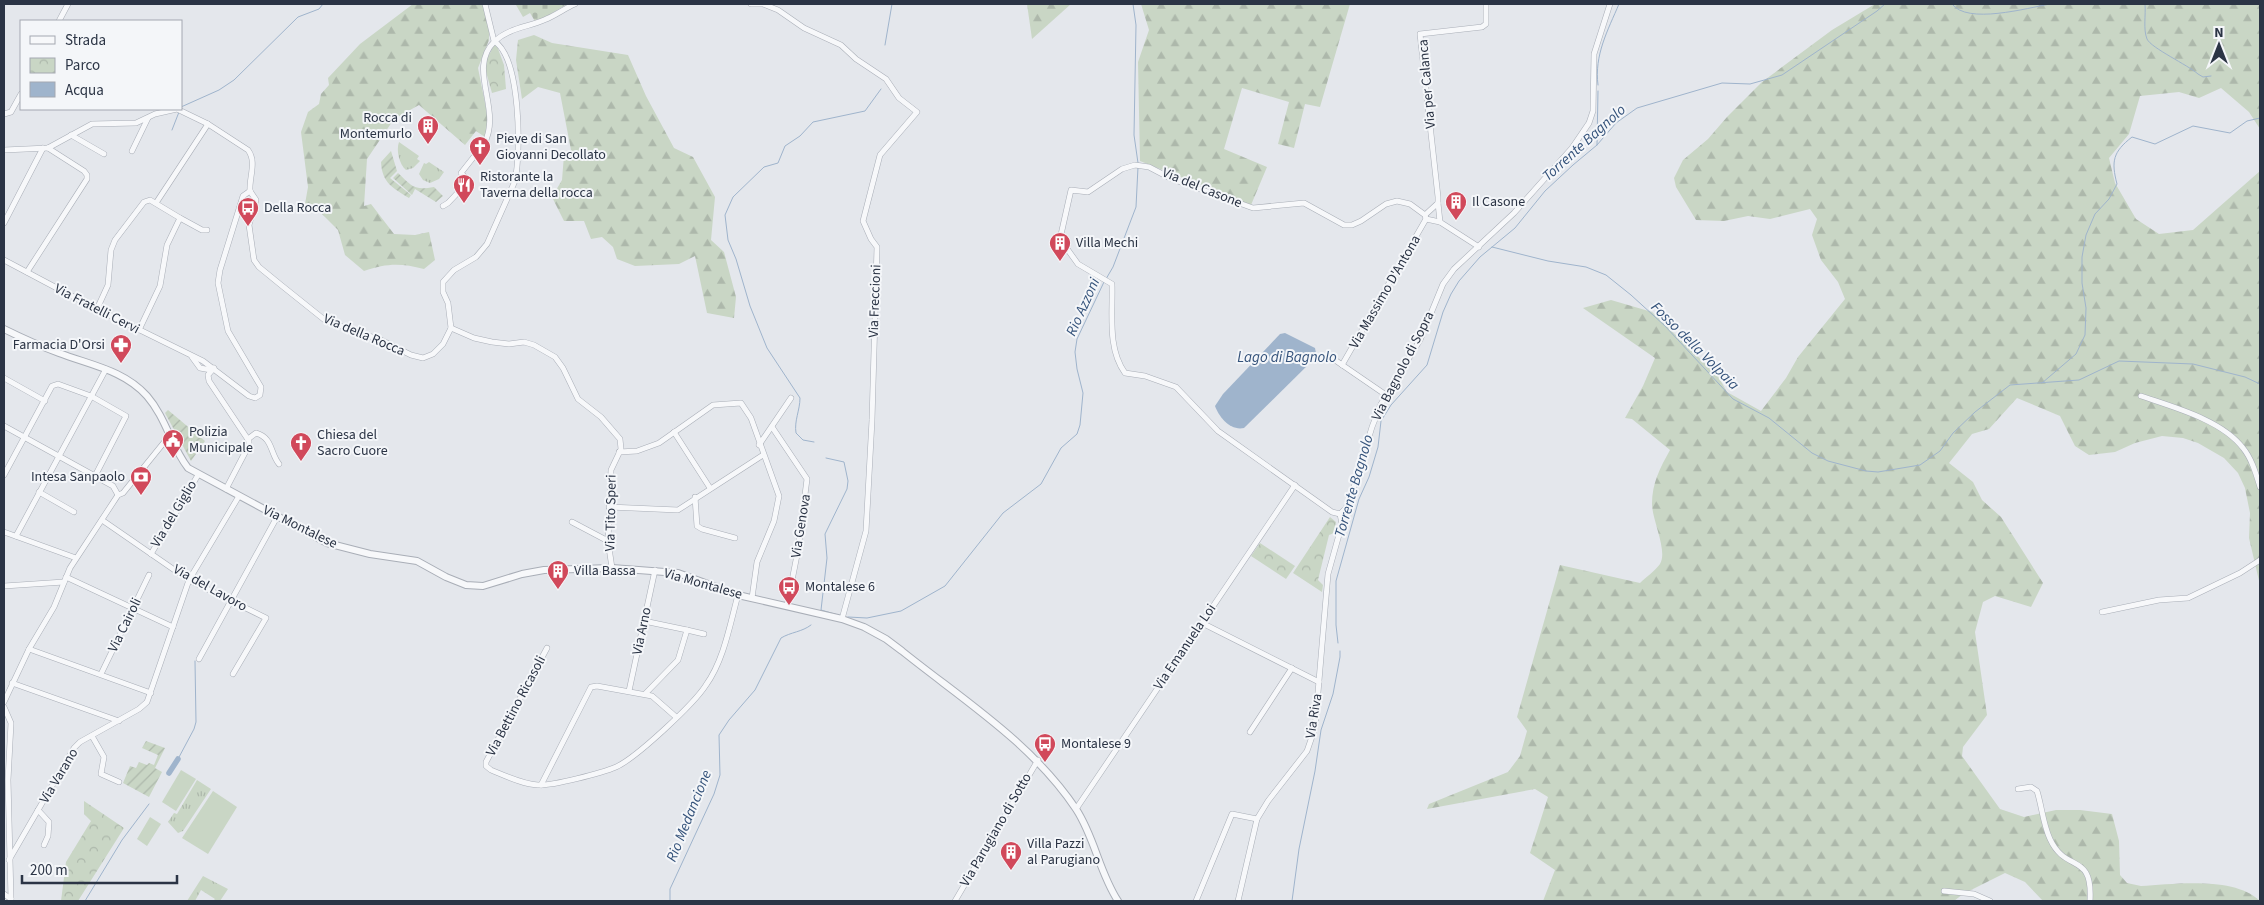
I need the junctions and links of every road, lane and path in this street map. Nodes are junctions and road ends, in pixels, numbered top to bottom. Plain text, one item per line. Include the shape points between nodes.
1 (68, 4) edge
2 (485, 4) edge
3 (575, 4) edge
4 (751, 4) edge
5 (1486, 4) edge
6 (1610, 4) edge
7 (60, 20) edge
8 (494, 41) junction
9 (20, 96) edge
10 (174, 110) edge
11 (180, 110) edge
12 (4, 114) edge
13 (148, 118) junction
14 (208, 124) junction
15 (71, 135) junction
16 (46, 148) junction
17 (4, 150) edge
18 (132, 151) dead end
19 (104, 154) dead end
20 (250, 191) junction
21 (156, 203) junction
22 (1438, 203) junction
23 (443, 206) dead end
24 (1426, 217) junction
25 (180, 218) junction
26 (1440, 222) junction
27 (4, 223) edge
28 (207, 230) dead end
29 (1479, 247) junction
30 (4, 260) edge
31 (27, 272) junction
32 (97, 309) junction
33 (451, 328) junction
34 (4, 329) edge
35 (139, 330) junction
36 (1332, 358) dead end
37 (1342, 365) junction
38 (106, 369) junction
39 (212, 369) junction
40 (4, 378) edge
41 (91, 396) junction
42 (1386, 396) junction
43 (2141, 396) dead end
44 (792, 398) dead end
45 (45, 401) junction
46 (4, 426) edge
47 (772, 427) junction
48 (674, 432) junction
49 (170, 435) junction
50 (24, 438) junction
51 (248, 439) junction
52 (759, 445) junction
53 (619, 452) junction
54 (763, 455) junction
55 (58, 456) junction
56 (279, 464) dead end
57 (4, 475) edge
58 (198, 475) junction
59 (94, 476) junction
60 (1295, 485) junction
61 (2260, 487) edge
62 (710, 488) junction
63 (226, 489) junction
64 (40, 492) junction
65 (118, 495) junction
66 (239, 496) junction
67 (695, 497) junction
68 (610, 507) junction
69 (74, 512) dead end
70 (1340, 514) junction
71 (277, 517) junction
72 (102, 520) junction
73 (572, 522) dead end
74 (4, 532) edge
75 (16, 536) junction
76 (735, 538) dead end
77 (608, 541) junction
78 (151, 554) junction
79 (76, 558) junction
80 (2260, 560) edge
81 (612, 568) junction
82 (656, 570) junction
83 (149, 575) dead end
84 (65, 579) junction
85 (189, 580) junction
86 (4, 586) edge
87 (738, 595) junction
88 (752, 598) junction
89 (232, 601) junction
90 (787, 606) junction
91 (133, 608) junction
92 (2102, 612) dead end
93 (842, 619) junction
94 (644, 621) junction
95 (1202, 623) junction
96 (173, 626) junction
97 (687, 630) junction
98 (704, 634) dead end
99 (547, 648) dead end
100 (29, 649) junction
101 (199, 659) dead end
102 (1292, 668) junction
103 (101, 674) junction
104 (233, 674) dead end
105 (1319, 682) junction
106 (12, 683) junction
107 (629, 691) junction
108 (151, 692) junction
109 (645, 694) junction
110 (4, 702) edge
111 (4, 706) edge
112 (676, 717) junction
113 (118, 720) junction
114 (1250, 732) dead end
115 (92, 736) junction
116 (1038, 760) junction
117 (119, 782) dead end
118 (541, 785) junction
119 (2018, 789) dead end
120 (1076, 809) junction
121 (38, 810) junction
122 (1257, 819) junction
123 (44, 845) dead end
124 (9, 860) junction
125 (1944, 891) dead end
126 (4, 894) edge
127 (955, 901) edge
128 (1118, 901) edge
129 (1196, 901) edge
130 (1238, 901) edge
131 (1990, 901) edge
132 (2090, 901) edge

1 - 7 street
2 - 8 street
3 - 8 street via 546,20 510,31
4 - 93 street, Via Freccioni via 763,4 778,10 804,28 841,45 886,79 899,98 917,112 880,155 864,214 865,226 877,247 866,531
5 - 22 street, Via per Calanca via 1486,24 1482,27 1420,34
6 - 29 street, Via Bagnolo di Sopra via 1594,54 1594,98 1589,124 1514,213
8 - 23 street via 481,66 490,108 488,136 461,173 466,184
8 - 33 street via 510,62 517,106 519,132 515,181 487,244 476,257 454,270 443,282
9 - 12 street via 11,112
10 - 13 street
11 - 14 street
13 - 15 street via 128,124 98,122
13 - 18 street
14 - 20 street via 252,156
14 - 21 street
15 - 16 street
15 - 19 street
16 - 17 street
16 - 27 street
16 - 31 street via 87,175
20 - 33 street, Via della Rocca via 256,200 249,218 254,260 258,267 326,321 423,358 443,344
20 - 39 street via 243,196 218,283 228,331 260,384 260,395 255,398 249,396
21 - 25 street
21 - 32 street via 146,200 115,240 108,285
22 - 24 street
22 - 26 street
24 - 26 street, Via del Casone
24 - 37 street, Via Massimo D'Antona
24 - 60 street, Via del Casone via 1410,204 1397,201 1386,204 1361,221 1344,225 1304,203 1253,208 1142,165 1122,169 1088,192 1072,190 1061,242 1078,264 1112,284 1113,349 1125,372 1176,387 1218,431
25 - 28 street
25 - 35 street via 167,245 160,286
26 - 29 street, Via del Casone
29 - 42 street, Via Bagnolo di Sopra via 1454,269 1443,284 1420,340
30 - 31 street, Via Fratelli Cervi
31 - 32 street, Via Fratelli Cervi
32 - 35 street, Via Fratelli Cervi
33 - 53 street via 492,342 524,342 555,357 578,399 601,417 620,439
34 - 38 street, Via Montalese via 47,349
35 - 39 street, Via Fratelli Cervi via 191,356 200,368
36 - 37 street
37 - 42 street
38 - 41 street
38 - 49 street, Via Montalese via 127,378 147,396 158,409
39 - 51 street via 209,381
40 - 45 street
41 - 45 street via 58,384 52,386
41 - 55 street
41 - 59 street via 126,416
42 - 70 street, Via Bagnolo di Sopra via 1372,427 1352,497
43 - 61 street via 2191,413 2222,429 2243,447 2254,466
44 - 47 street
45 - 50 street
46 - 50 street
47 - 52 street
47 - 90 street, Via Genova via 807,478
48 - 52 street via 713,405 741,403 751,418
48 - 53 street via 643,450
48 - 62 street
49 - 58 street, Via Montalese via 178,456
49 - 65 street
50 - 55 street
50 - 57 street
51 - 56 street via 256,433 262,435 272,446
51 - 63 street via 249,445
52 - 54 street
53 - 68 street, Via Tito Speri via 612,466
54 - 62 street
54 - 88 street via 778,496 774,521 757,562
55 - 59 street
55 - 64 street
58 - 63 street, Via Montalese
58 - 78 street, Via del Giglio
59 - 65 street via 113,486
60 - 70 street via 1335,514
60 - 95 street, Via Emanuela Loi
62 - 67 street
63 - 66 street, Via Montalese
64 - 69 street
64 - 75 street
65 - 72 street
66 - 71 street, Via Montalese
66 - 85 street
67 - 68 street via 678,510
67 - 76 street via 696,522 702,529
68 - 77 street, Via Tito Speri
70 - 105 street, Via Riva via 1342,524 1328,574
71 - 81 street, Via Montalese via 327,543 413,560 423,568 474,586 534,571
71 - 89 street
72 - 78 street, Via del Lavoro
72 - 79 street
73 - 77 street
74 - 75 street
75 - 79 street
77 - 81 street, Via Tito Speri
78 - 85 street, Via del Lavoro
79 - 84 street
80 - 92 street via 2234,577 2188,598 2158,600
81 - 82 street, Via Montalese
82 - 87 street, Via Montalese via 678,574
82 - 94 street, Via Arno
83 - 91 street, Via Cairoli
84 - 86 street
84 - 91 street
84 - 100 street via 54,607
85 - 89 street, Via del Lavoro
85 - 96 street
87 - 88 street, Via Montalese
87 - 112 street via 717,664 706,686
88 - 90 street, Via Montalese
89 - 101 street
89 - 104 street, Via del Lavoro via 266,618
90 - 93 street, Via Montalese
91 - 96 street
91 - 103 street, Via Cairoli
93 - 116 street, Via Montalese via 886,639
94 - 97 street
94 - 107 street, Via Arno
95 - 102 street
95 - 120 street, Via Emanuela Loi
96 - 108 street
97 - 98 street
97 - 109 street via 678,660
99 - 118 street, Via Bettino Ricasoli via 486,762 491,770 525,783
100 - 103 street
100 - 106 street
102 - 105 street
102 - 114 street
103 - 108 street
105 - 122 street, Via Riva via 1314,728 1307,751
106 - 110 street
106 - 113 street
107 - 109 street
107 - 118 street via 591,687
108 - 113 street, Via Varano via 142,707
109 - 112 street
111 - 124 street via 11,723
112 - 118 street via 616,767
113 - 115 street, Via Varano
115 - 117 street via 104,757 101,774
115 - 121 street, Via Varano via 74,748
116 - 120 street, Via Montalese
116 - 127 street, Via Parugiano di Sotto
119 - 132 street via 2031,787 2037,791 2050,840 2063,858 2088,872
120 - 128 street, Via Montalese
121 - 123 street via 49,822
121 - 124 street, Via Varano
122 - 129 street via 1232,814
122 - 130 street, Via Riva
124 - 126 street via 11,899
125 - 131 street via 1974,894

